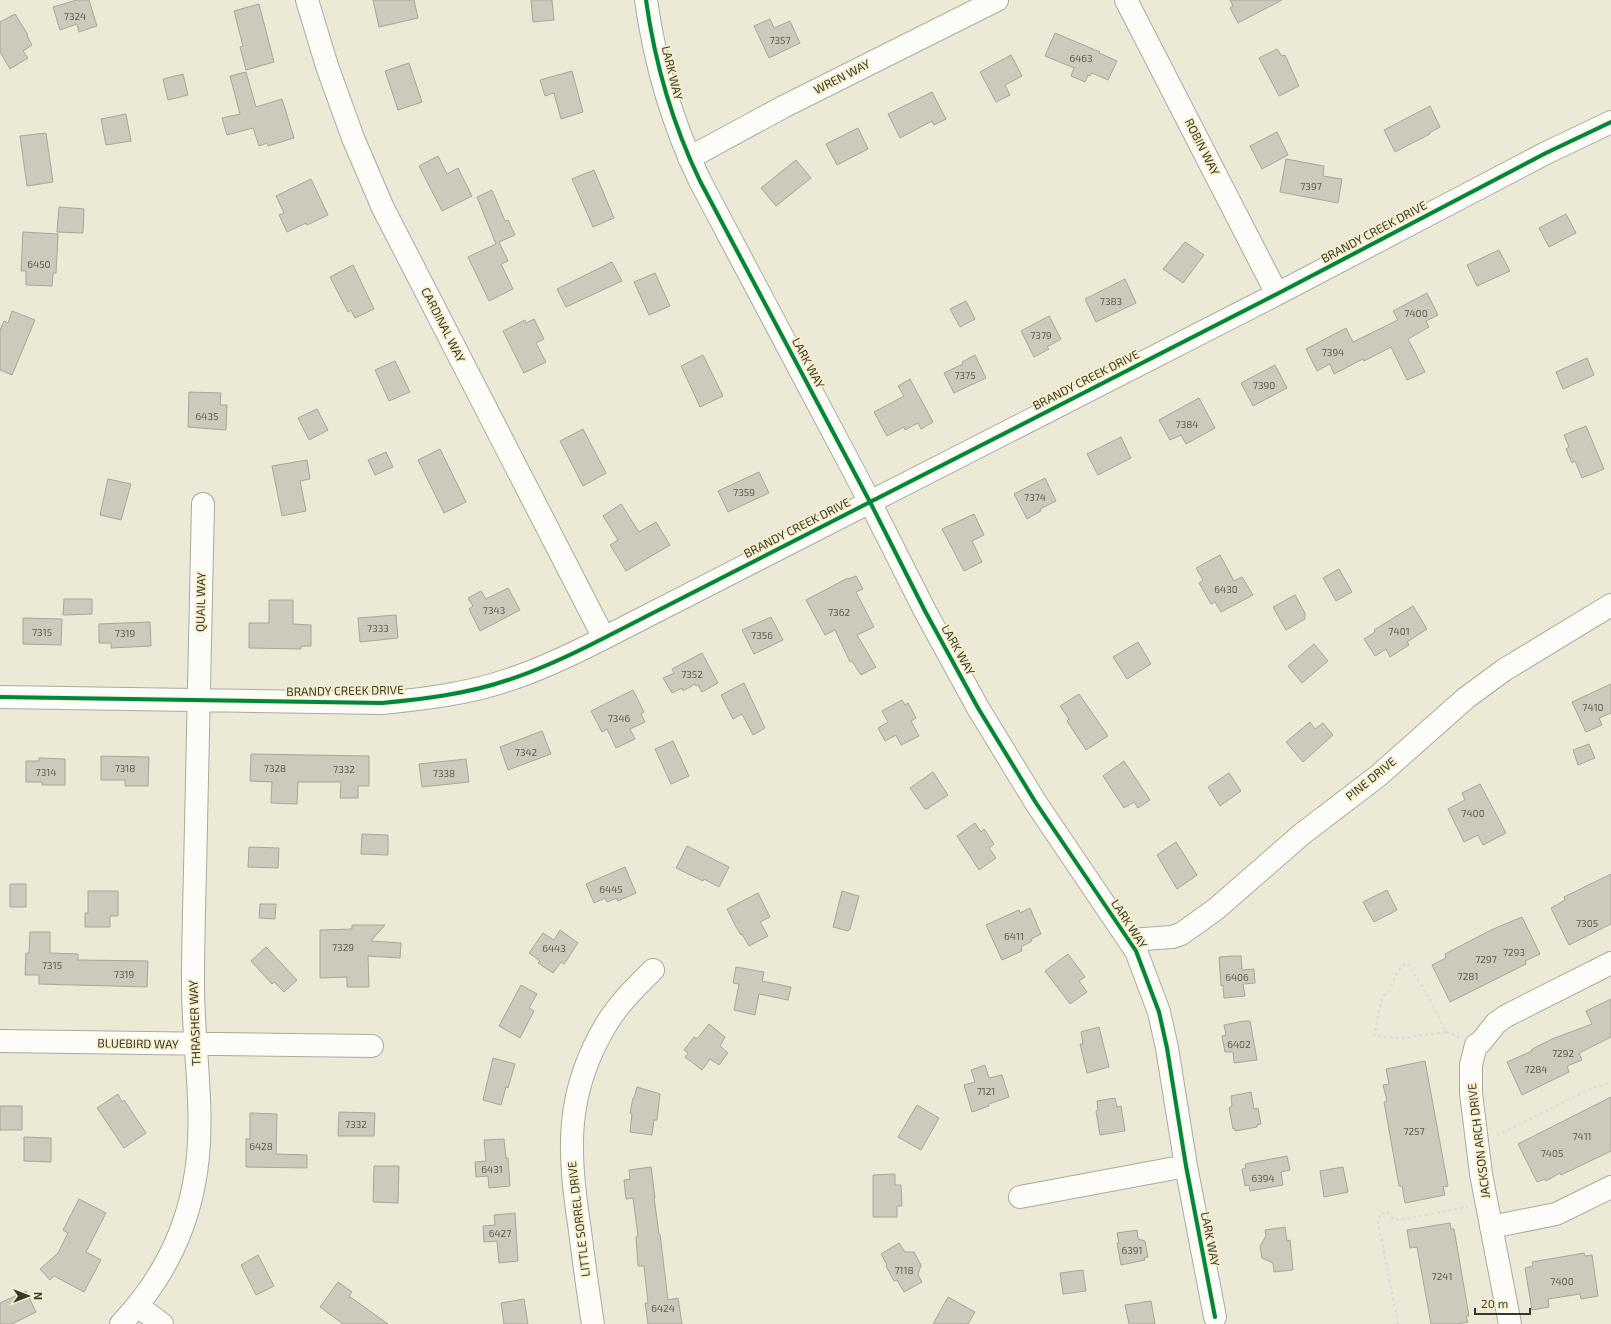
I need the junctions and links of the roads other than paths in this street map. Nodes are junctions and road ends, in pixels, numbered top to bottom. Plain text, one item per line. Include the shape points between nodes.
1 (307, 0) edge
2 (646, 0) edge
3 (997, 0) edge
4 (1126, 0) edge
5 (1611, 122) edge
6 (689, 158) junction
7 (1277, 294) junction
8 (870, 502) junction
9 (203, 504) dead end
10 (1611, 605) edge
11 (604, 638) junction
12 (0, 697) edge
13 (199, 701) junction
14 (1130, 940) junction
15 (1611, 962) edge
16 (653, 970) dead end
17 (0, 1041) edge
18 (195, 1044) junction
19 (372, 1046) dead end
20 (1186, 1166) junction
21 (1611, 1187) edge
22 (1020, 1197) dead end
23 (1491, 1227) junction
24 (138, 1306) junction
25 (1215, 1317) dead end
26 (121, 1324) edge
27 (162, 1324) edge
28 (593, 1324) edge
29 (1510, 1324) edge

1 - 11 street, CARDINAL WAY via 353,138 383,208
2 - 6 street, LARK WAY via 658,67 668,103
3 - 6 street, WREN WAY via 783,107
4 - 7 street, ROBIN WAY
5 - 7 street, BRANDY CREEK DRIVE via 1546,153
6 - 8 street, LARK WAY
7 - 8 street, BRANDY CREEK DRIVE
8 - 11 street, BRANDY CREEK DRIVE
8 - 14 street, LARK WAY via 978,708 1036,803
9 - 13 street, QUAIL WAY
10 - 14 street, PINE DRIVE via 1504,670 1466,698 1378,776 1302,834 1216,909 1182,934
11 - 13 street, BRANDY CREEK DRIVE via 551,664 508,680 428,699 382,703
12 - 13 street, BRANDY CREEK DRIVE
13 - 18 street, THRASHER WAY via 193,987
14 - 20 street, LARK WAY via 1159,1012
15 - 23 street, JACKSON ARCH DRIVE via 1506,1016 1476,1045 1471,1065 1471,1093
16 - 28 street, LITTLE SORREL DRIVE via 627,996 608,1022 581,1078 574,1109 571,1140 572,1178
17 - 18 street, BLUEBIRD WAY
18 - 19 street, BLUEBIRD WAY
18 - 24 street, THRASHER WAY via 199,1150 194,1184 173,1250
20 - 22 street
20 - 25 street, LARK WAY
21 - 23 street via 1556,1214
23 - 29 street, JACKSON ARCH DRIVE
24 - 26 street, THRASHER WAY
24 - 27 street

